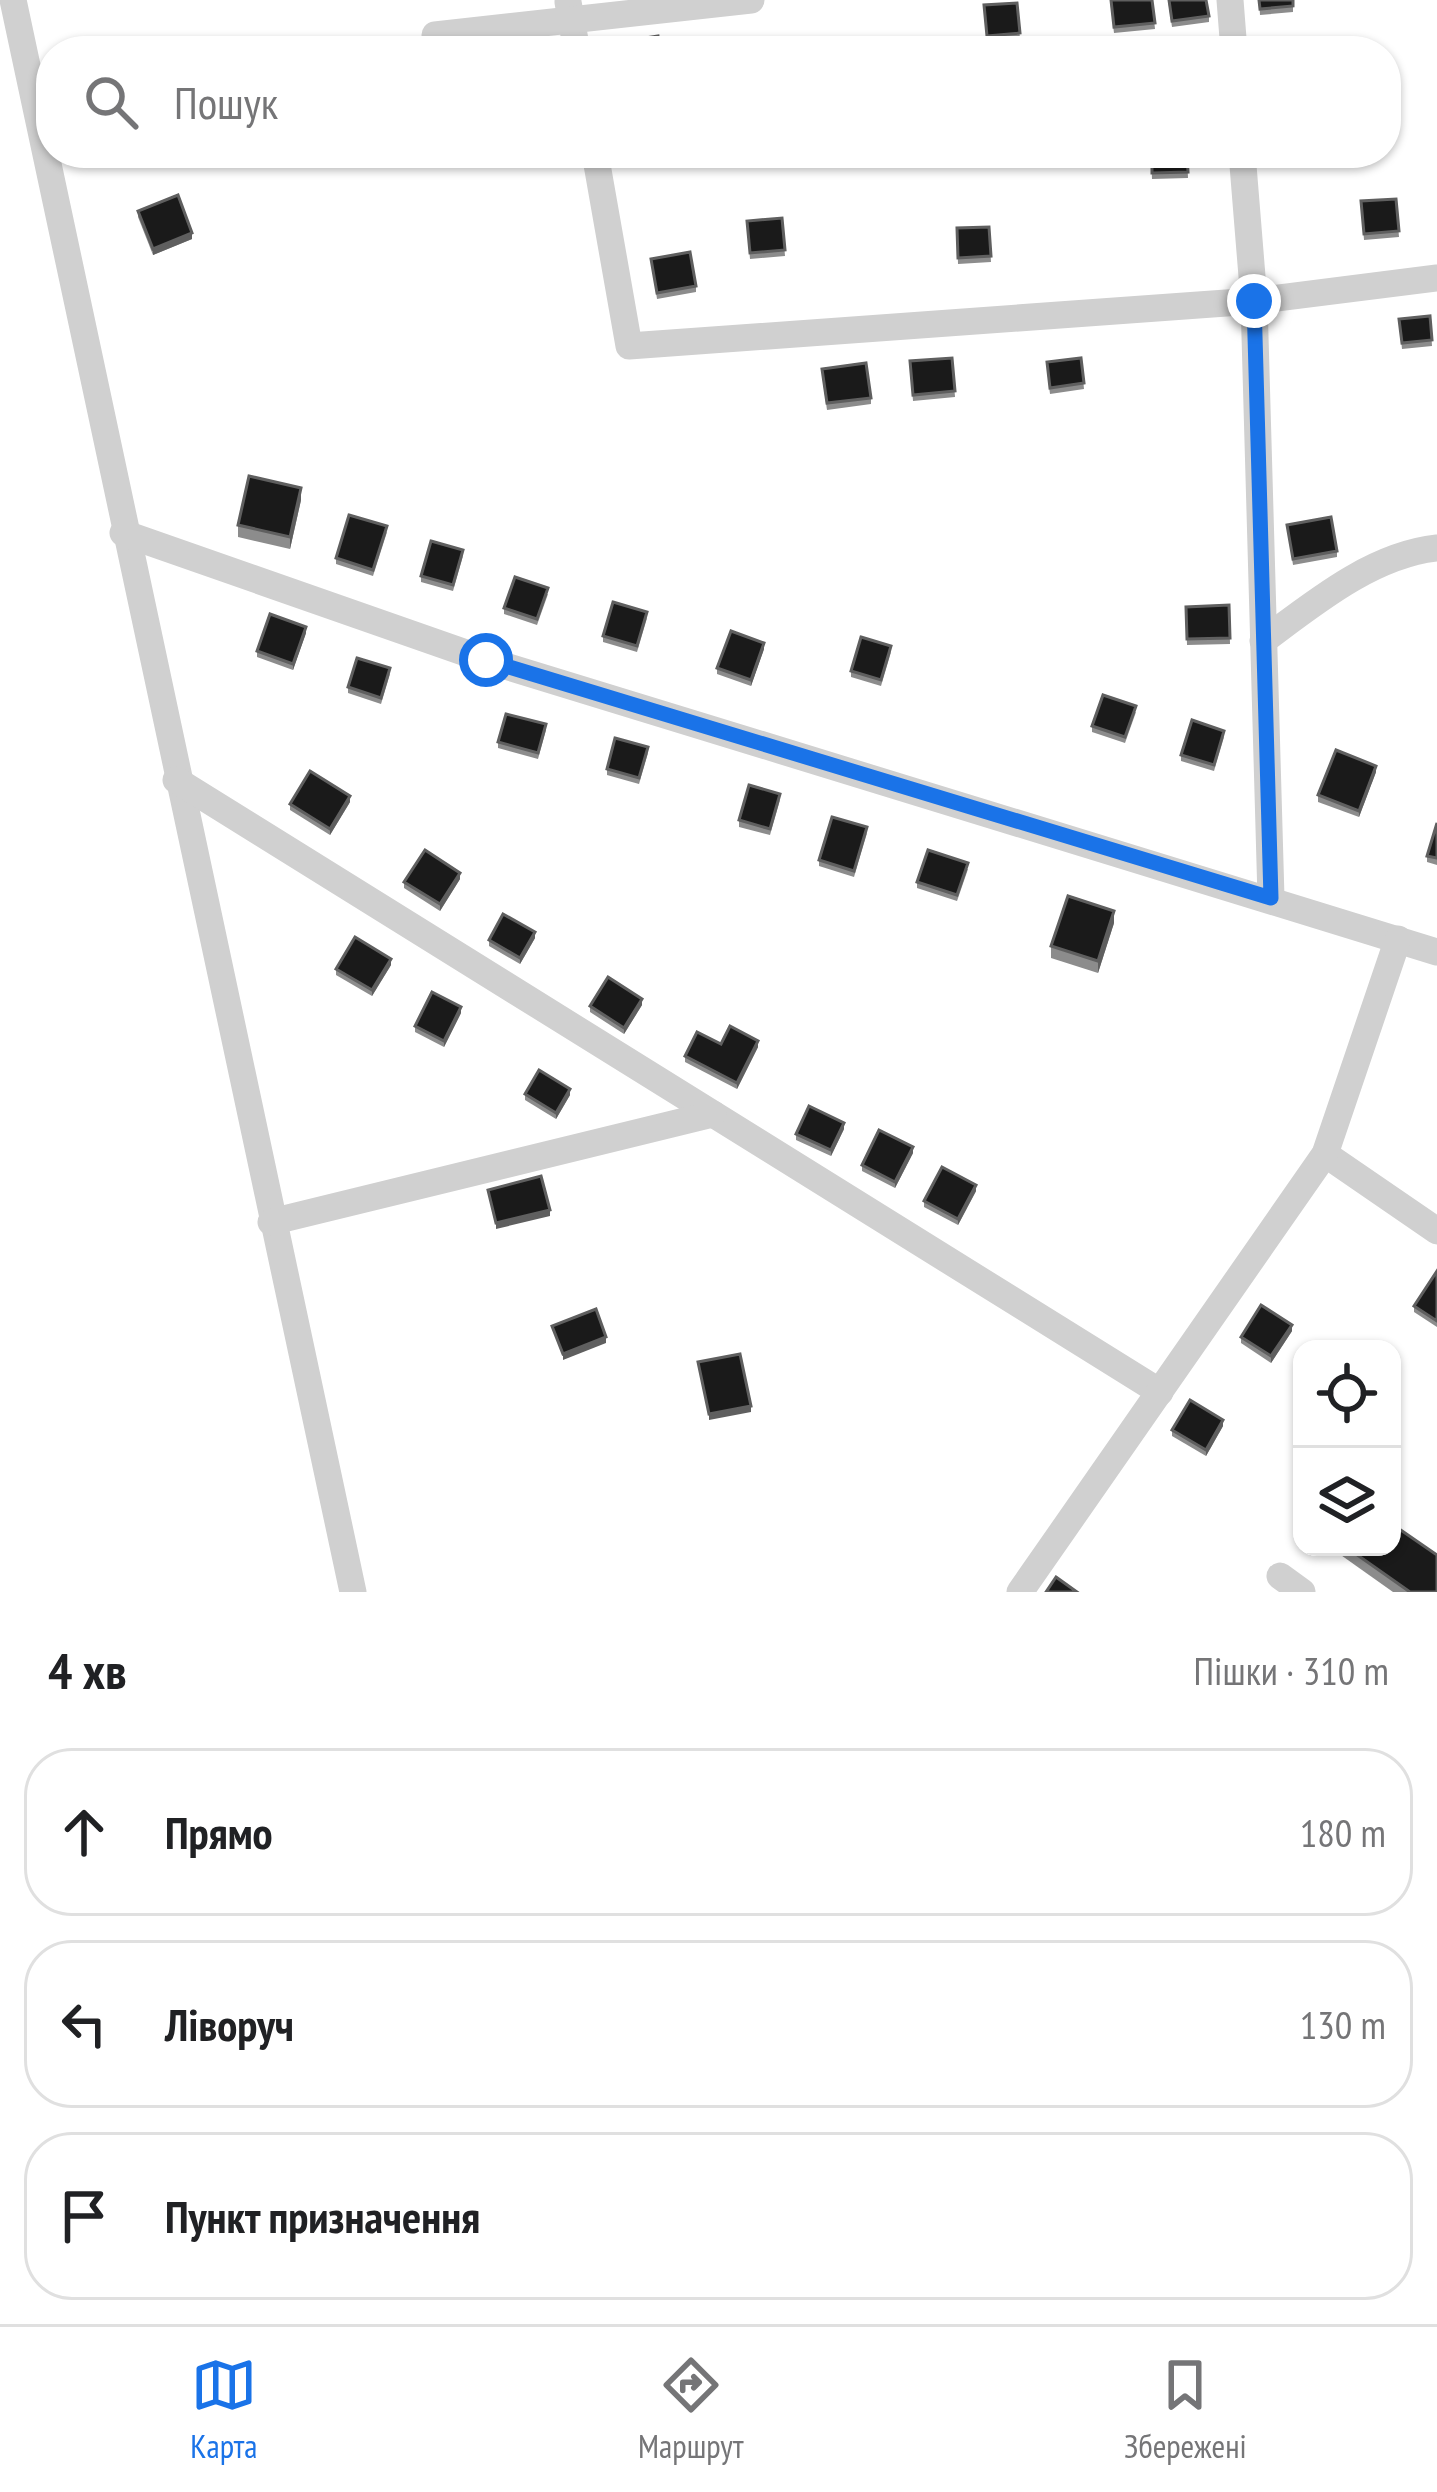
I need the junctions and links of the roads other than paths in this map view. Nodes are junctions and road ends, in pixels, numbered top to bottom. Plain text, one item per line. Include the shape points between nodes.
1 (14, 0) edge
2 (751, 0) edge
3 (1230, 0) edge
4 (569, 9) edge
5 (435, 35) dead end
6 (1233, 36) edge
7 (36, 108) edge
8 (48, 168) edge
9 (598, 168) edge
10 (1243, 168) edge
11 (1437, 278) edge
12 (1254, 301) junction
13 (123, 533) junction
14 (1437, 548) edge
15 (1263, 641) junction
16 (176, 781) junction
17 (1271, 898) junction
18 (1398, 939) junction
19 (1437, 952) edge
20 (713, 1114) junction
21 (1325, 1154) junction
22 (271, 1222) junction
23 (1437, 1231) edge
24 (1160, 1392) junction
25 (353, 1592) edge
26 (1020, 1592) edge

1 - 7 street
2 - 4 street
3 - 6 street
4 - 5 street
8 - 13 street
9 - 12 street via 629,346
10 - 12 street
11 - 12 street
12 - 15 street
13 - 16 street
13 - 17 street via 486,660
14 - 15 street via 1397,556
15 - 17 street
16 - 20 street
16 - 22 street
17 - 18 street
18 - 19 street
18 - 21 street
20 - 22 street
20 - 24 street
21 - 23 street
21 - 24 street
22 - 25 street
24 - 26 street

